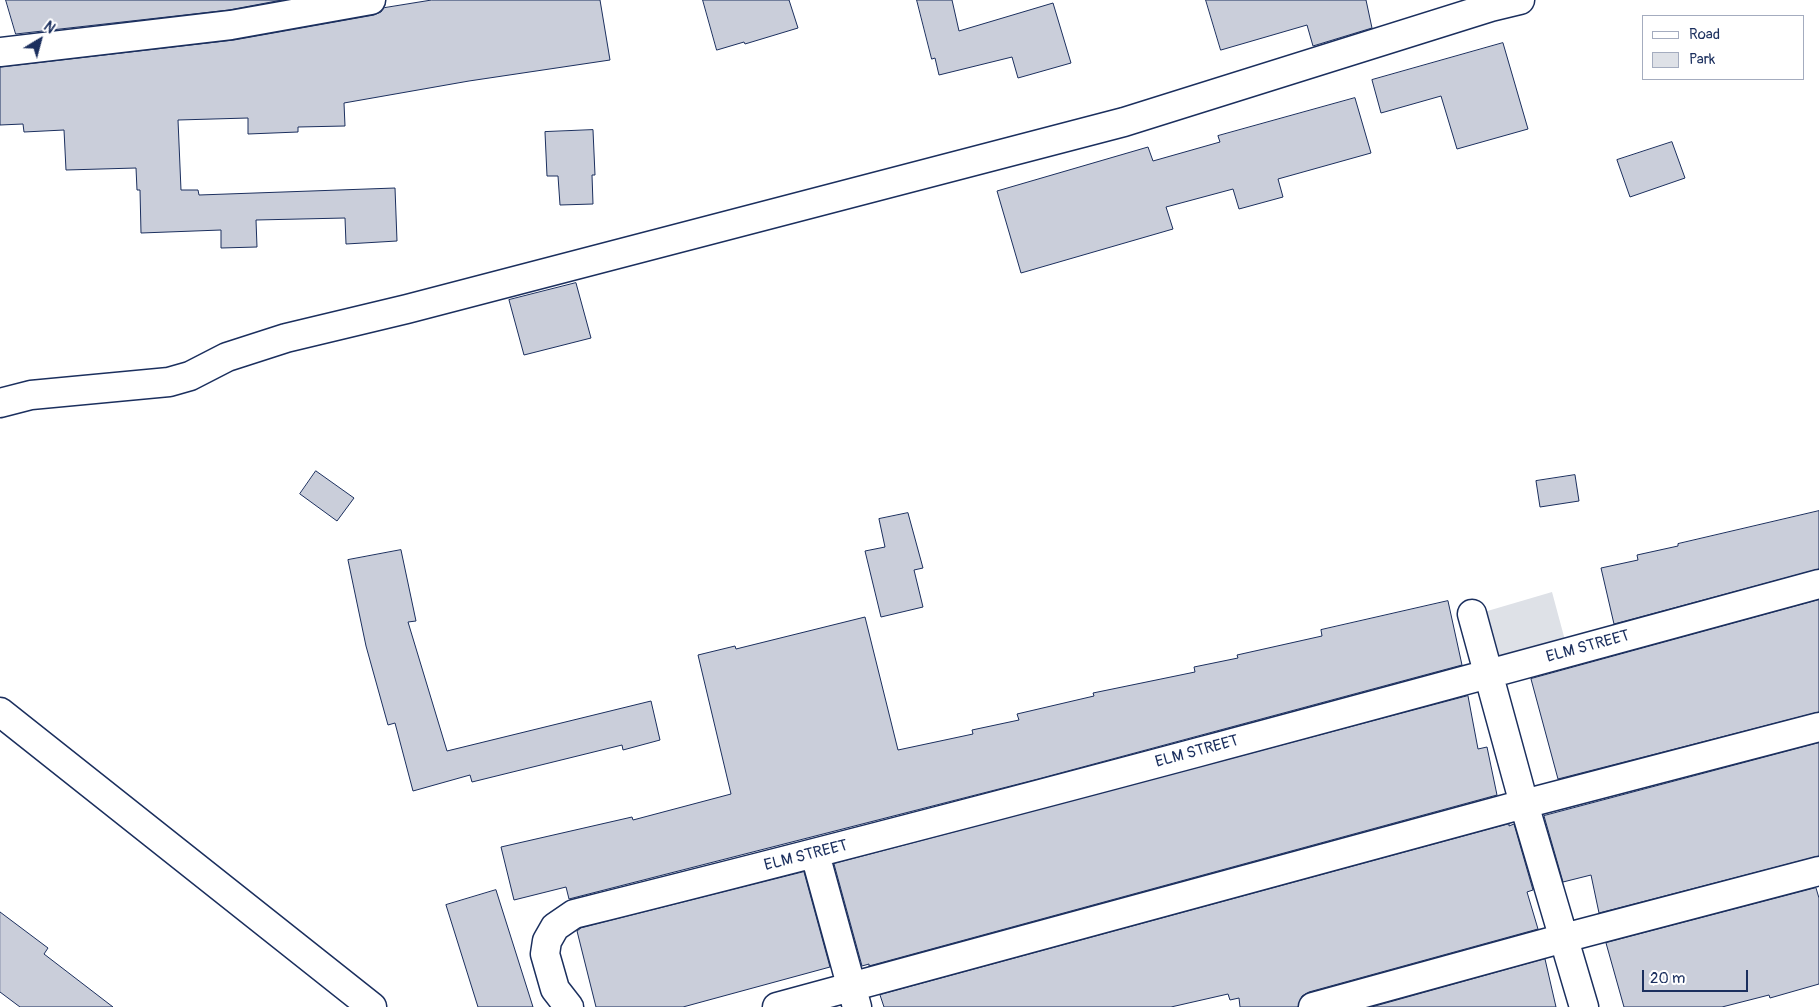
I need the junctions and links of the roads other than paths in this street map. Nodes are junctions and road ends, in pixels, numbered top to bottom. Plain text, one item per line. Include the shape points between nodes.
1 (371, 0) edge
2 (1520, 0) edge
3 (0, 52) edge
4 (0, 403) edge
5 (1819, 584) edge
6 (1472, 614) dead end
7 (1488, 674) junction
8 (0, 712) edge
9 (1819, 727) edge
10 (1524, 804) junction
11 (815, 854) junction
12 (1819, 871) edge
13 (1564, 938) junction
14 (854, 997) edge
15 (372, 1007) edge
16 (569, 1007) edge
17 (777, 1007) edge
18 (1313, 1007) edge
19 (1584, 1007) edge

1 - 3 street via 231,25
2 - 4 street via 1124,122 286,338 248,349 190,376 169,382 31,396
5 - 7 street, ELM STREET
6 - 7 street
7 - 10 street
7 - 11 street, ELM STREET
8 - 15 street
9 - 10 street
10 - 13 street
10 - 14 street
11 - 14 street
11 - 16 street, ELM STREET via 574,914 555,927 547,941 545,954 555,989
12 - 13 street
13 - 18 street
13 - 19 street
14 - 17 street

